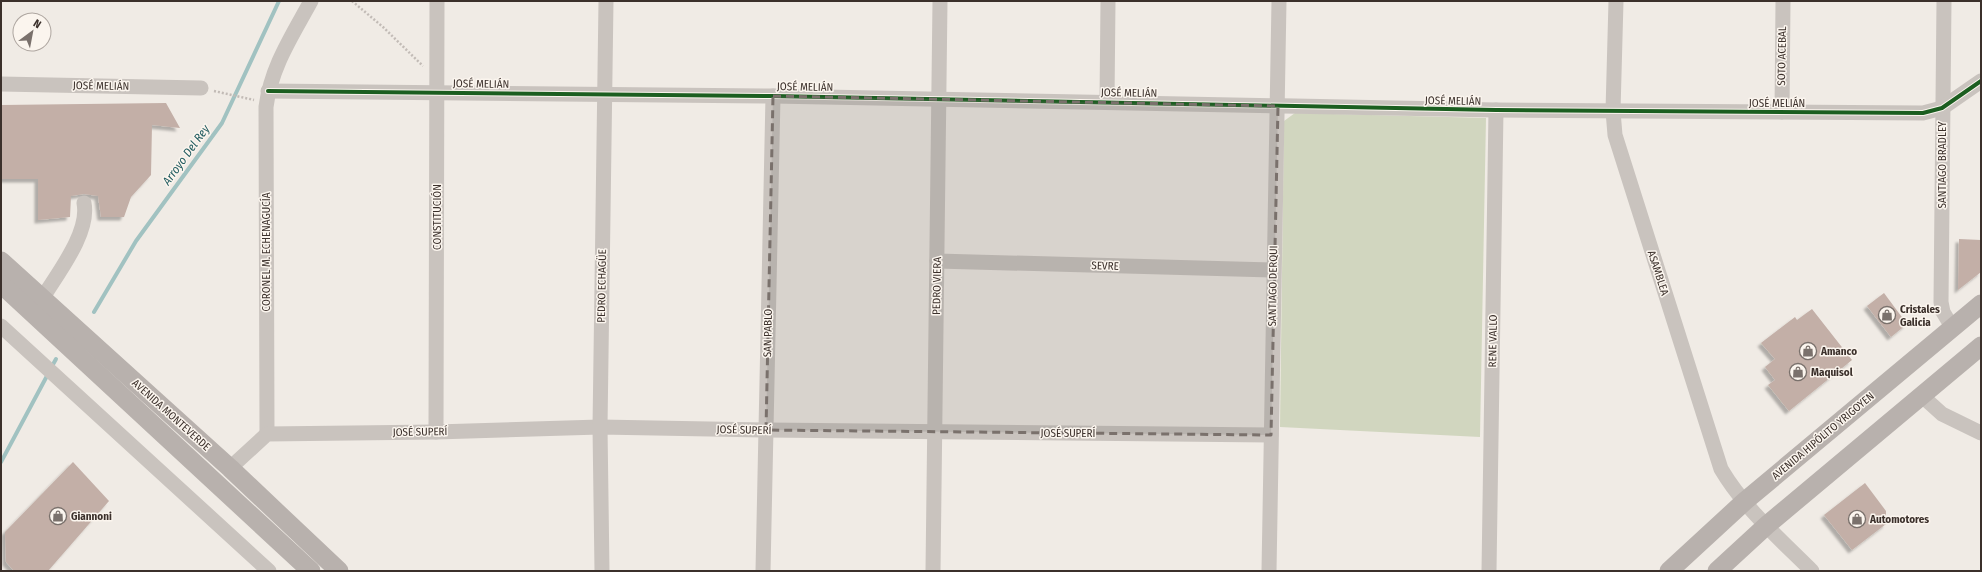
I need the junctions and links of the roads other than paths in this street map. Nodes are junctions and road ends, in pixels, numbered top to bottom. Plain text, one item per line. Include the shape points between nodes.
1 (311, 1) edge
2 (437, 1) edge
3 (606, 1) edge
4 (940, 1) edge
5 (1108, 1) edge
6 (1279, 1) edge
7 (1616, 1) edge
8 (1783, 1) edge
9 (1944, 1) edge
10 (1981, 81) edge
11 (1, 84) edge
12 (437, 86) junction
13 (201, 88) dead end
14 (268, 91) junction
15 (605, 94) junction
16 (773, 96) junction
17 (939, 99) junction
18 (1107, 102) junction
19 (1278, 106) junction
20 (1942, 108) junction
21 (1496, 110) junction
22 (1613, 110) junction
23 (1782, 112) junction
24 (84, 203) dead end
25 (1, 261) edge
26 (937, 261) junction
27 (1273, 270) junction
28 (1, 284) edge
29 (42, 299) junction
30 (1981, 304) edge
31 (1, 326) edge
32 (1952, 327) junction
33 (1981, 346) edge
34 (1921, 395) junction
35 (600, 427) junction
36 (766, 430) junction
37 (436, 432) junction
38 (936, 432) junction
39 (1981, 433) edge
40 (267, 434) junction
41 (1271, 434) junction
42 (230, 468) junction
43 (1745, 501) junction
44 (1767, 525) junction
45 (269, 571) edge
46 (311, 571) edge
47 (339, 571) edge
48 (602, 571) edge
49 (763, 571) edge
50 (933, 571) edge
51 (1269, 571) edge
52 (1489, 571) edge
53 (1669, 571) edge
54 (1717, 571) edge
55 (1812, 571) edge

1 - 14 street, CORONEL M. ECHENAGUCÍA via 273,71
2 - 12 street, CONSTITUCIÓN
3 - 15 street, PEDRO ECHAGÜE
4 - 17 street, PEDRO VIERA
5 - 18 street
6 - 19 street, SANTIAGO DERQUI
7 - 22 street, ASAMBLEA
8 - 23 street, SOTO ACEBAL
9 - 20 street, SANTIAGO BRADLEY
10 - 20 street, JOSÉ MELIÁN
11 - 13 street, JOSÉ MELIÁN
12 - 14 street, JOSÉ MELIÁN
12 - 15 street, JOSÉ MELIÁN
12 - 37 street, CONSTITUCIÓN
14 - 40 street, CORONEL M. ECHENAGUCÍA
15 - 16 street, JOSÉ MELIÁN
15 - 35 street, PEDRO ECHAGÜE
16 - 17 street, JOSÉ MELIÁN
16 - 36 street, SAN PABLO
17 - 18 street, JOSÉ MELIÁN
17 - 26 street, PEDRO VIERA
18 - 19 street, JOSÉ MELIÁN
19 - 21 street, JOSÉ MELIÁN
19 - 27 street, SANTIAGO DERQUI
20 - 23 street, JOSÉ MELIÁN via 1923,113
20 - 32 street, SANTIAGO BRADLEY via 1941,302 1943,312
21 - 22 street, JOSÉ MELIÁN
21 - 52 street, RENE VALLO
22 - 23 street, JOSÉ MELIÁN
22 - 43 street, ASAMBLEA via 1613,125 1619,149 1721,469
24 - 29 street via 86,212 82,229
25 - 29 main road, AVENIDA MONTEVERDE
26 - 27 street, SEVRE
26 - 38 street, PEDRO VIERA
27 - 41 street, SANTIAGO DERQUI
28 - 46 main road, AVENIDA MONTEVERDE
29 - 42 main road, AVENIDA MONTEVERDE
30 - 32 main road, AVENIDA HIPÓLITO YRIGOYEN
31 - 45 street
32 - 43 main road, AVENIDA HIPÓLITO YRIGOYEN
33 - 34 main road
34 - 39 street via 1942,414
34 - 44 main road
35 - 36 street, JOSÉ SUPERÍ
35 - 37 street, JOSÉ SUPERÍ
35 - 48 street, PEDRO ECHAGÜE
36 - 38 street, JOSÉ SUPERÍ
36 - 49 street, SAN PABLO
37 - 40 street, JOSÉ SUPERÍ
38 - 41 street, JOSÉ SUPERÍ
38 - 50 street, PEDRO VIERA
40 - 42 street
41 - 51 street, SANTIAGO DERQUI
42 - 47 main road, AVENIDA MONTEVERDE
43 - 44 street, ASAMBLEA
43 - 53 main road, AVENIDA HIPÓLITO YRIGOYEN
44 - 54 main road
44 - 55 street, ASAMBLEA

